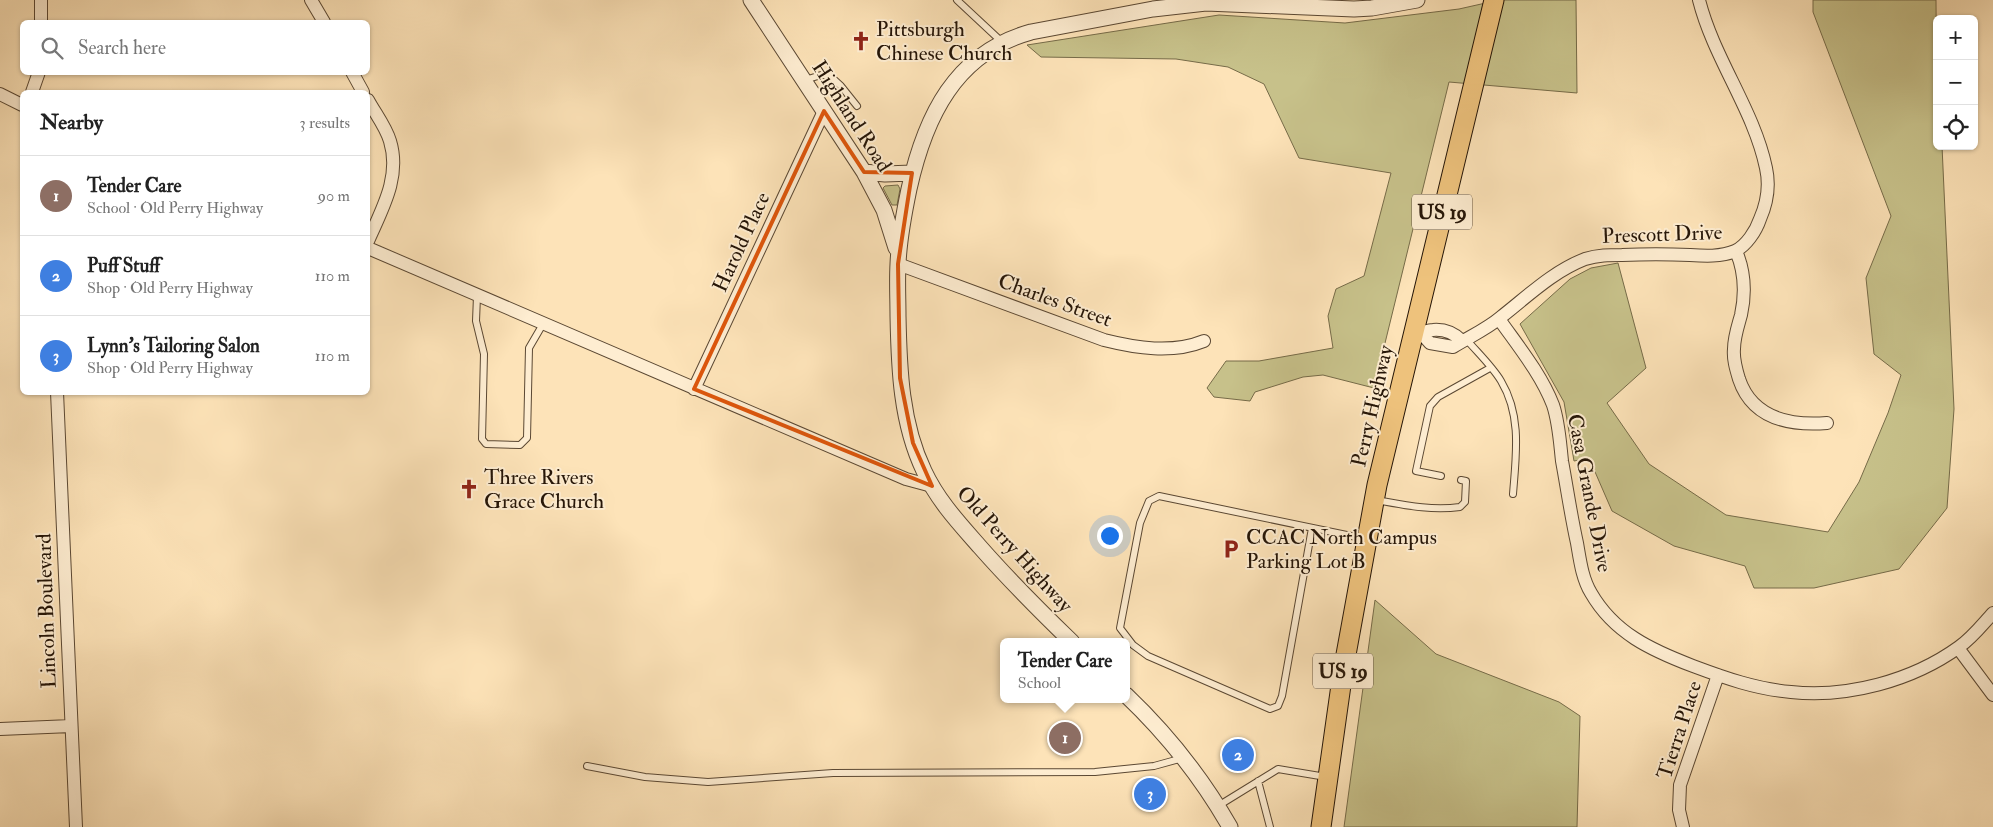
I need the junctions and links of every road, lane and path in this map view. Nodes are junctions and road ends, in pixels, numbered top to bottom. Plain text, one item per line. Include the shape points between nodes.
1 (42, 0) edge
2 (311, 0) edge
3 (751, 0) edge
4 (957, 0) edge
5 (1416, 0) edge
6 (1494, 0) edge
7 (1699, 0) edge
8 (41, 20) edge
9 (323, 20) edge
10 (1002, 42) junction
11 (38, 75) edge
12 (354, 75) edge
13 (804, 81) junction
14 (33, 90) edge
15 (362, 90) edge
16 (0, 94) edge
17 (20, 104) edge
18 (370, 104) edge
19 (856, 106) dead end
20 (824, 111) junction
21 (864, 172) junction
22 (912, 173) junction
23 (370, 236) edge
24 (370, 249) edge
25 (1736, 251) junction
26 (898, 264) junction
27 (478, 296) junction
28 (1499, 319) junction
29 (543, 324) junction
30 (1417, 333) junction
31 (1464, 340) junction
32 (1204, 341) dead end
33 (1490, 368) junction
34 (694, 390) junction
35 (57, 395) edge
36 (1827, 423) dead end
37 (1441, 476) dead end
38 (1461, 480) dead end
39 (932, 486) junction
40 (1513, 494) dead end
41 (1374, 500) junction
42 (1312, 528) junction
43 (1366, 539) junction
44 (1993, 613) edge
45 (1068, 638) edge
46 (1128, 638) edge
47 (1130, 641) edge
48 (1958, 648) junction
49 (1718, 676) junction
50 (1993, 695) edge
51 (1130, 699) edge
52 (71, 726) junction
53 (0, 729) edge
54 (1184, 758) junction
55 (587, 766) dead end
56 (1327, 777) junction
57 (1258, 781) junction
58 (1218, 806) junction
59 (76, 827) edge
60 (1230, 827) edge
61 (1270, 827) edge
62 (1321, 827) edge
63 (1683, 827) edge

1 - 8 street
2 - 9 street
3 - 13 street, Highland Road
4 - 10 lane
5 - 10 street, Old Perry Highway via 1354,10 1231,3 1180,5 1031,32
6 - 30 main road, Perry Highway / US 19
7 - 25 street, Prescott Drive via 1714,45 1767,169 1767,197 1763,211 1752,233
10 - 22 street, Old Perry Highway via 970,64 949,88 932,116
11 - 14 street
12 - 15 street
13 - 19 lane via 829,75
13 - 20 street, Highland Road
16 - 17 street
18 - 23 street via 389,139 394,170 392,185
20 - 21 street, Highland Road
20 - 34 street, Harold Place
21 - 22 street
21 - 26 street, Highland Road via 890,224
22 - 26 street, Old Perry Highway
24 - 27 street
25 - 28 street, Prescott Drive via 1712,256 1639,253 1593,257 1558,273
25 - 36 street via 1744,282 1734,365 1747,397 1759,410 1775,417 1793,422
26 - 32 street, Charles Street via 1104,340 1162,349
26 - 39 street, Old Perry Highway via 903,399 913,443
27 - 29 street
27 - 29 lane via 476,321 484,354 482,439 486,444 520,445 527,438 529,348
28 - 31 street, Prescott Drive
28 - 49 street, Casa Grande Drive via 1542,382 1553,406 1580,563 1589,591 1615,625 1644,646
29 - 34 street
30 - 31 street via 1447,332
30 - 41 main road, Perry Highway / US 19
31 - 33 lane
33 - 37 lane via 1438,397 1430,406 1416,471
33 - 40 lane via 1503,386 1515,414
34 - 39 street
35 - 52 street, Lincoln Boulevard
38 - 41 lane via 1466,481 1465,502 1460,507 1442,510
39 - 45 street, Old Perry Highway via 951,515
41 - 43 main road, Perry Highway / US 19
42 - 43 lane
42 - 46 lane via 1160,496 1149,501 1140,523 1120,628
42 - 47 lane via 1278,706 1270,709 1148,656
43 - 56 main road, Perry Highway / US 19
44 - 48 street, Casa Grande Drive
48 - 49 street, Casa Grande Drive via 1930,665 1902,676 1836,692 1790,692
48 - 50 street
49 - 63 street, Tierra Place via 1680,785 1679,810
51 - 54 street
52 - 53 street
52 - 59 street, Lincoln Boulevard
54 - 55 lane via 1154,766 1094,772 833,773 708,782 645,777
54 - 58 street
56 - 57 lane via 1278,769
56 - 62 main road, Perry Highway / US 19
57 - 58 lane
57 - 61 lane
58 - 60 street

